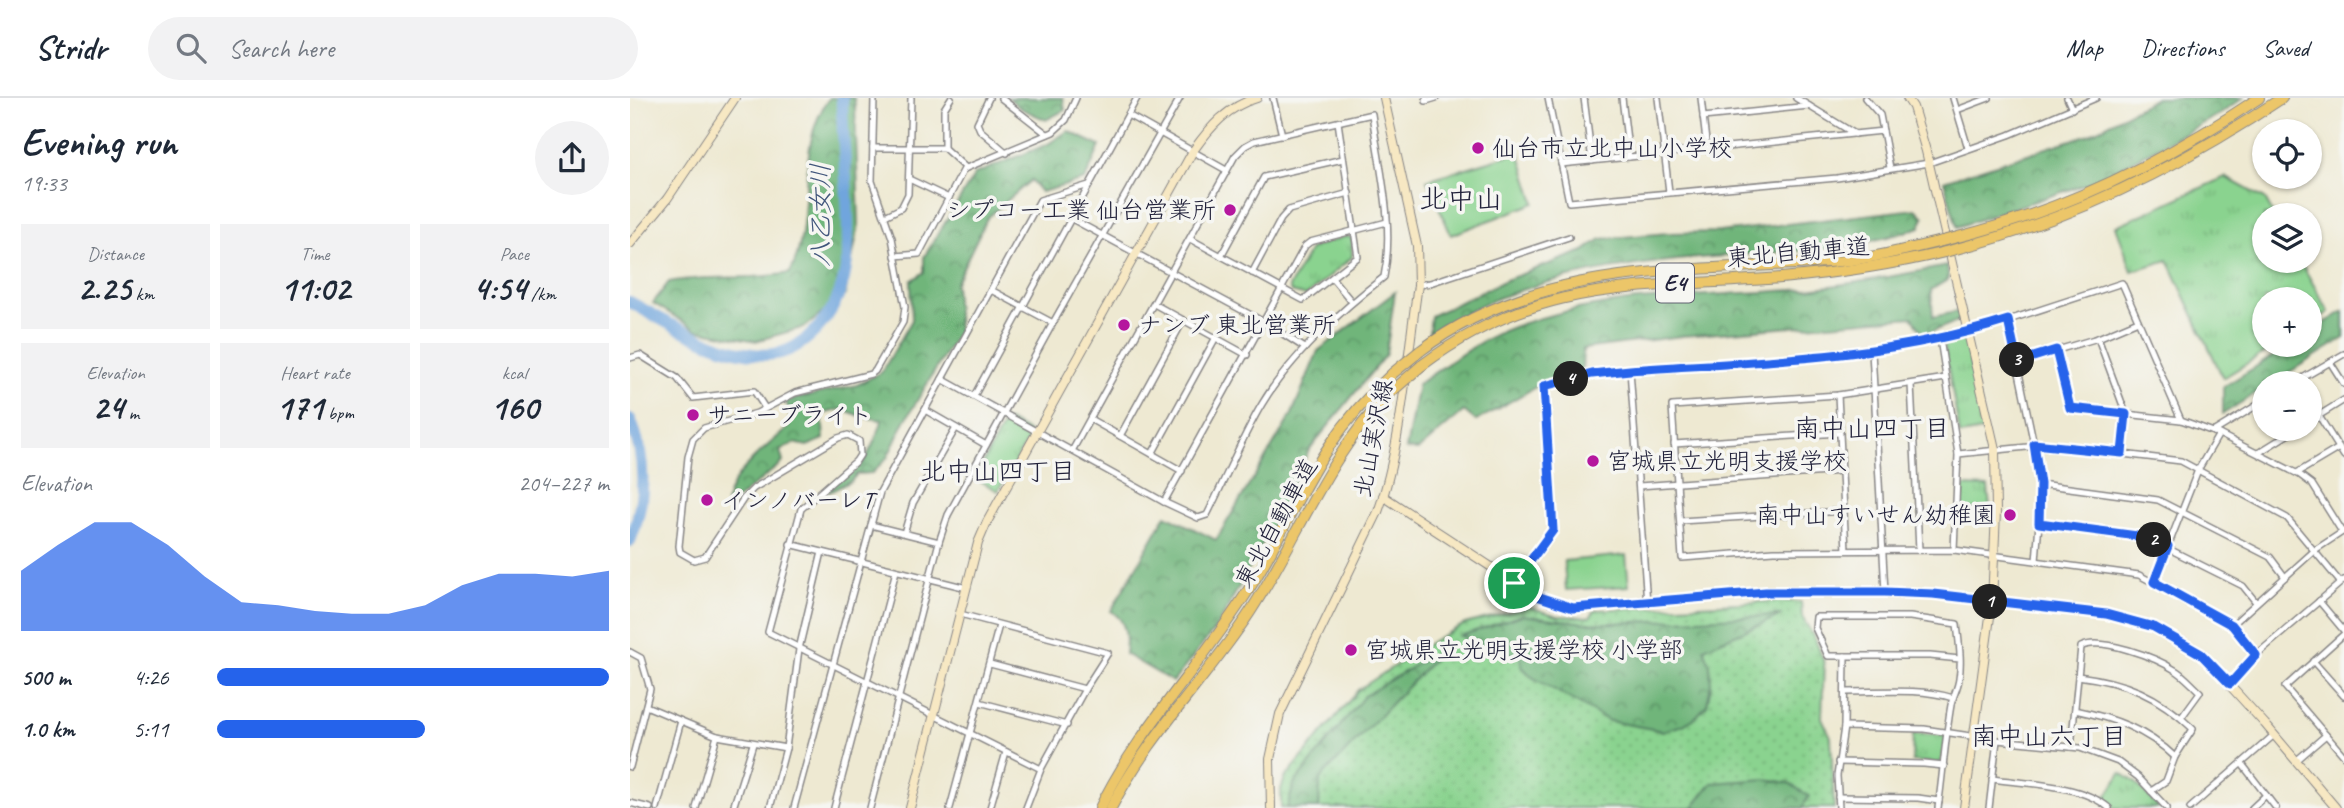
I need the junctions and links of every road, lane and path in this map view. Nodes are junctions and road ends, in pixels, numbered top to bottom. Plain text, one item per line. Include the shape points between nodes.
1 (736, 98) edge
2 (874, 98) edge
3 (911, 98) edge
4 (951, 98) edge
5 (989, 98) edge
6 (1001, 98) edge
7 (1076, 98) edge
8 (1137, 98) edge
9 (1180, 98) edge
10 (1257, 98) edge
11 (1273, 98) edge
12 (1384, 98) edge
13 (1426, 98) edge
14 (1436, 98) edge
15 (1548, 98) edge
16 (1584, 98) edge
17 (1622, 98) edge
18 (1658, 98) edge
19 (1701, 98) edge
20 (1796, 98) edge
21 (1865, 98) edge
22 (1907, 98) edge
23 (1953, 98) edge
24 (1989, 98) edge
25 (2067, 98) edge
26 (2096, 98) edge
27 (2259, 98) edge
28 (2282, 98) edge
29 (1809, 106) junction
30 (2072, 109) junction
31 (1957, 110) junction
32 (1128, 115) junction
33 (1703, 117) junction
34 (1338, 122) junction
35 (1883, 131) junction
36 (1160, 133) junction
37 (1047, 134) junction
38 (1855, 134) junction
39 (1282, 135) junction
40 (873, 148) junction
41 (909, 148) junction
42 (944, 148) junction
43 (1968, 148) junction
44 (1707, 149) junction
45 (1192, 151) junction
46 (1007, 153) junction
47 (1664, 154) junction
48 (1629, 157) junction
49 (1343, 159) junction
50 (1592, 161) junction
51 (1929, 163) junction
52 (1561, 164) junction
53 (966, 167) junction
54 (1890, 168) junction
55 (1226, 170) junction
56 (909, 179) junction
57 (1089, 185) junction
58 (1669, 192) junction
59 (1349, 193) junction
60 (949, 198) junction
61 (885, 216) junction
62 (1072, 219) junction
63 (1387, 222) junction
64 (1355, 230) junction
65 (1102, 235) junction
66 (1569, 237) dead end
67 (1190, 239) junction
68 (630, 244) edge
69 (1955, 244) junction
70 (1944, 246) junction
71 (1138, 254) junction
72 (895, 256) junction
73 (1221, 256) junction
74 (1171, 273) junction
75 (1252, 273) junction
76 (1332, 278) junction
77 (1418, 285) junction
78 (1283, 288) junction
79 (991, 290) junction
80 (1352, 302) junction
81 (1154, 304) junction
82 (1022, 306) junction
83 (2008, 320) junction
84 (1183, 321) junction
85 (2138, 321) junction
86 (1264, 322) junction
87 (1053, 323) junction
88 (2098, 338) junction
89 (1216, 339) junction
90 (1940, 339) junction
91 (1305, 348) junction
92 (2056, 350) junction
93 (1872, 351) junction
94 (2344, 354) edge
95 (1247, 355) junction
96 (630, 358) edge
97 (2017, 362) junction
98 (2330, 362) junction
99 (1630, 370) junction
100 (2315, 371) edge
101 (1946, 378) junction
102 (942, 379) junction
103 (1911, 384) junction
104 (2344, 384) edge
105 (1874, 389) junction
106 (1838, 395) junction
107 (974, 396) junction
108 (2344, 400) edge
109 (765, 408) junction
110 (2252, 409) edge
111 (925, 410) junction
112 (1004, 413) junction
113 (2126, 414) junction
114 (2322, 414) edge
115 (1090, 419) junction
116 (2181, 420) junction
117 (2322, 421) edge
118 (956, 428) junction
119 (1038, 432) junction
120 (1839, 433) junction
121 (2216, 433) junction
122 (1121, 436) junction
123 (2278, 441) edge
124 (1674, 444) junction
125 (2034, 444) junction
126 (986, 445) junction
127 (2339, 448) junction
128 (1995, 449) junction
129 (1072, 450) junction
130 (2122, 453) junction
131 (2258, 453) junction
132 (1152, 454) junction
133 (1958, 454) junction
134 (2344, 456) edge
135 (2198, 470) junction
136 (1182, 471) junction
137 (1842, 471) junction
138 (2297, 473) junction
139 (1676, 483) junction
140 (2040, 484) junction
141 (1639, 486) junction
142 (1383, 496) junction
143 (1164, 502) junction
144 (1843, 511) junction
145 (2182, 511) junction
146 (1680, 521) junction
147 (2039, 523) junction
148 (871, 524) junction
149 (2343, 532) edge
150 (904, 533) junction
151 (939, 542) junction
152 (790, 544) junction
153 (2168, 546) junction
154 (1846, 550) junction
155 (1919, 550) junction
156 (1954, 550) junction
157 (2315, 550) junction
158 (822, 551) junction
159 (1883, 551) junction
160 (1994, 555) junction
161 (862, 561) junction
162 (2036, 561) junction
163 (897, 571) junction
164 (2285, 577) junction
165 (930, 579) junction
166 (2342, 581) edge
167 (2154, 582) junction
168 (1514, 583) junction
169 (967, 588) junction
170 (1885, 592) junction
171 (2255, 601) junction
172 (2319, 601) junction
173 (1992, 602) junction
174 (1647, 603) junction
175 (960, 614) junction
176 (999, 625) junction
177 (2232, 625) junction
178 (2344, 632) edge
179 (799, 649) junction
180 (630, 652) edge
181 (2256, 655) junction
182 (1846, 656) junction
183 (1961, 659) junction
184 (2314, 661) junction
185 (989, 664) junction
186 (834, 666) junction
187 (2078, 676) junction
188 (867, 682) junction
189 (2230, 684) junction
190 (1085, 689) junction
191 (1847, 692) junction
192 (2344, 696) edge
193 (1953, 698) junction
194 (900, 699) junction
195 (979, 702) junction
196 (646, 706) junction
197 (2075, 710) junction
198 (933, 714) junction
199 (2181, 718) junction
200 (681, 721) junction
201 (1067, 725) junction
202 (1844, 727) junction
203 (1948, 732) junction
204 (970, 733) junction
205 (2274, 735) junction
206 (2326, 735) junction
207 (717, 736) junction
208 (1974, 736) junction
209 (1997, 740) junction
210 (753, 744) junction
211 (2071, 747) junction
212 (786, 748) junction
213 (1006, 752) junction
214 (2344, 756) edge
215 (2175, 757) junction
216 (2297, 760) junction
217 (1838, 762) junction
218 (2242, 764) junction
219 (1944, 766) junction
220 (630, 767) edge
221 (1041, 769) junction
222 (1992, 779) junction
223 (2151, 791) junction
224 (2266, 795) junction
225 (1838, 797) junction
226 (630, 803) edge
227 (1939, 804) edge
228 (650, 808) edge
229 (657, 808) edge
230 (696, 808) edge
231 (733, 808) edge
232 (770, 808) edge
233 (794, 808) edge
234 (834, 808) edge
235 (870, 808) edge
236 (909, 808) edge
237 (950, 808) edge
238 (990, 808) edge
239 (1026, 808) edge
240 (1100, 808) edge
241 (1111, 808) edge
242 (1271, 808) edge
243 (1839, 808) edge
244 (1964, 808) edge
245 (1989, 808) edge
246 (2109, 808) edge
247 (2167, 808) edge
248 (2190, 808) edge
249 (2252, 808) edge
250 (2276, 808) edge
251 (2336, 808) edge

1 - 68 street via 667,199
2 - 40 street
3 - 41 street
4 - 42 street via 944,109
5 - 46 street via 977,123
6 - 37 street
7 - 37 street via 1066,120
8 - 32 street
9 - 36 street
10 - 45 street via 1223,115
11 - 39 street
12 - 77 street, 北山実沢線 via 1417,246
13 - 14 street
15 - 52 street
16 - 50 street
17 - 48 street
18 - 47 street
19 - 33 street
20 - 29 street
21 - 35 street via 1880,115
22 - 51 street via 1920,125
23 - 31 street
24 - 31 street
25 - 30 street
26 - 30 street
27 - 69 highway, 東北自動車道 / E4 via 2202,135 2108,184
28 - 69 highway, 東北自動車道 / E4 via 2213,142 2103,200 2027,229
29 - 33 street
29 - 38 street
30 - 43 street
31 - 43 street
32 - 36 street
32 - 57 street
33 - 44 street
34 - 39 street
34 - 49 street
34 - 63 street via 1372,114
35 - 38 street
35 - 54 street
36 - 45 street
36 - 65 street
37 - 46 street
38 - 44 street
39 - 55 street via 1245,146
40 - 41 street
40 - 61 street via 872,181
41 - 42 street
41 - 56 street
42 - 53 street
43 - 51 street
44 - 47 street
45 - 55 street
45 - 71 street
46 - 53 street
47 - 48 street
47 - 58 street
48 - 50 street
49 - 59 street
49 - 73 street via 1264,177
50 - 52 street
51 - 54 street
51 - 128 street
52 - 58 street via 1569,202
53 - 60 street
54 - 58 street via 1837,178
55 - 67 street
56 - 60 street
56 - 61 street via 901,208
57 - 62 street
57 - 79 street via 1040,200
59 - 64 street
59 - 75 street via 1289,210
60 - 72 street via 919,254
61 - 72 street
62 - 65 street
62 - 82 street
63 - 64 street
63 - 80 street via 1389,252 1384,277
64 - 76 street via 1358,257
64 - 78 street via 1305,246
65 - 71 street
65 - 87 street
66 - 77 street
67 - 73 street
67 - 74 street
69 - 70 highway, 東北自動車道 / E4, bridge
70 - 240 highway, 東北自動車道 / E4, bridge via 1830,262 1634,273 1582,281 1500,305 1420,351 1362,402 1330,444 1251,587 1133,749
70 - 241 highway, 東北自動車道 / E4, bridge via 1848,271 1625,287 1569,296 1516,312 1452,344 1390,393 1337,457 1252,609 1156,735
71 - 74 street
71 - 119 street
72 - 109 street via 905,314 875,371 795,393
73 - 75 street
74 - 81 street
74 - 86 street
75 - 78 street
76 - 78 street via 1303,300
76 - 80 street
77 - 142 street, 北山実沢線
78 - 86 street
79 - 82 street
79 - 102 street
80 - 91 street
81 - 84 street
81 - 115 street
82 - 87 street
82 - 107 street
83 - 85 street via 2122,283
83 - 90 street, bridge
83 - 97 street
84 - 89 street
84 - 122 street
85 - 88 street
85 - 116 street
86 - 91 street
86 - 95 street
87 - 112 street
88 - 92 street
88 - 113 street
89 - 95 street
89 - 132 street
90 - 93 street
90 - 101 street
91 - 143 street via 1262,403 1207,515 1198,518
92 - 97 street
92 - 113 street via 2070,408
93 - 99 street
93 - 105 street
94 - 98 street
95 - 136 street
96 - 109 street via 640,355 677,378 693,398 754,391
97 - 125 street
98 - 100 street
98 - 104 street
99 - 141 street
99 - 168 street via 1544,386 1553,530
101 - 103 street
101 - 133 street
102 - 107 street
102 - 111 street
103 - 105 street
103 - 155 street
105 - 106 street
105 - 159 street
106 - 120 street
106 - 124 street via 1672,406
107 - 112 street
108 - 114 street
109 - 152 street via 704,428 693,439 679,546 694,560 705,557 754,488 838,438 848,435 859,441 856,461 801,509
110 - 121 street
111 - 118 street
111 - 148 street via 880,492
112 - 119 street
112 - 126 street
113 - 116 street
113 - 130 street
115 - 122 street
115 - 129 street
116 - 121 street
117 - 127 street
118 - 126 street
118 - 150 street via 913,503
119 - 129 street
119 - 169 street via 987,522
120 - 124 street
120 - 137 street
121 - 131 street
121 - 135 street
122 - 132 street
123 - 131 street
124 - 139 street
125 - 128 street
125 - 130 street
125 - 140 street
126 - 151 street via 948,515
127 - 134 street
127 - 138 street
128 - 133 street
128 - 160 street
129 - 143 street
130 - 135 street via 2181,461
131 - 138 street
132 - 136 street
133 - 156 street
135 - 145 street
135 - 157 street via 2287,518
136 - 143 street
137 - 139 street
137 - 144 street
138 - 149 street via 2312,484
139 - 141 street
139 - 146 street
140 - 145 street via 2138,495
140 - 147 street
141 - 174 street
142 - 168 street
142 - 242 street, 北山実沢線 via 1280,715 1270,759
144 - 146 street
144 - 154 street
145 - 153 street
145 - 164 street via 2270,557
146 - 154 street via 1682,558
147 - 153 street via 2145,537
147 - 162 street
148 - 150 street
148 - 161 street
149 - 157 street
150 - 151 street
151 - 165 street
152 - 158 street
152 - 179 street via 768,632
153 - 167 street
153 - 171 street via 2244,586
154 - 159 street
155 - 156 street
155 - 159 street
156 - 160 street
157 - 164 street
157 - 166 street
158 - 161 street
158 - 179 street
159 - 170 street
160 - 162 street
160 - 173 street
161 - 163 street
161 - 186 street
162 - 167 street via 2139,575
163 - 165 street
163 - 188 street
164 - 171 street
165 - 169 street
165 - 194 street
166 - 172 street
167 - 177 street
168 - 174 street via 1573,608
169 - 175 street
170 - 173 street
170 - 174 street via 1766,592
171 - 177 street
172 - 178 street
172 - 181 street
173 - 189 street via 2106,614 2154,627 2201,654
173 - 208 street
175 - 176 street
175 - 198 street
176 - 185 street
176 - 190 street via 1108,653
177 - 181 street
178 - 184 street
179 - 186 street
179 - 212 street
180 - 196 street via 641,657 650,689
181 - 189 street
182 - 183 street
182 - 183 street via 1828,656 1815,628 1816,617 1910,617 1957,624
182 - 191 street
183 - 193 street
184 - 192 street
184 - 206 street via 2285,687
185 - 190 street
185 - 195 street
186 - 188 street
186 - 233 street
187 - 197 street
187 - 199 street via 2110,680 2142,692
187 - 199 street via 2081,647 2087,644 2148,656 2177,671 2200,692
188 - 194 street
188 - 234 street
189 - 205 street
190 - 201 street
191 - 193 street
191 - 202 street
193 - 203 street
194 - 198 street
194 - 235 street
195 - 201 street
195 - 204 street
196 - 200 street
196 - 220 street
197 - 211 street
197 - 215 street via 2123,722
198 - 204 street
198 - 236 street
199 - 215 street via 2193,729
200 - 207 street
200 - 229 street
201 - 221 street
202 - 203 street
202 - 217 street
203 - 208 street
203 - 219 street
204 - 213 street
204 - 237 street
205 - 216 street
205 - 218 street
206 - 214 street
206 - 216 street
207 - 210 street
207 - 230 street
208 - 209 street
208 - 244 street
209 - 211 street
209 - 222 street
210 - 212 street
210 - 231 street
211 - 223 street via 2118,762
212 - 232 street
213 - 221 street
213 - 238 street
215 - 223 street via 2166,781
216 - 251 street
217 - 219 street
217 - 225 street
218 - 224 street
218 - 248 street
219 - 227 street
221 - 239 street
222 - 245 street
222 - 246 street via 2076,791
223 - 247 street
224 - 249 street
224 - 250 street
225 - 227 street via 1918,798
225 - 243 street
226 - 228 street

